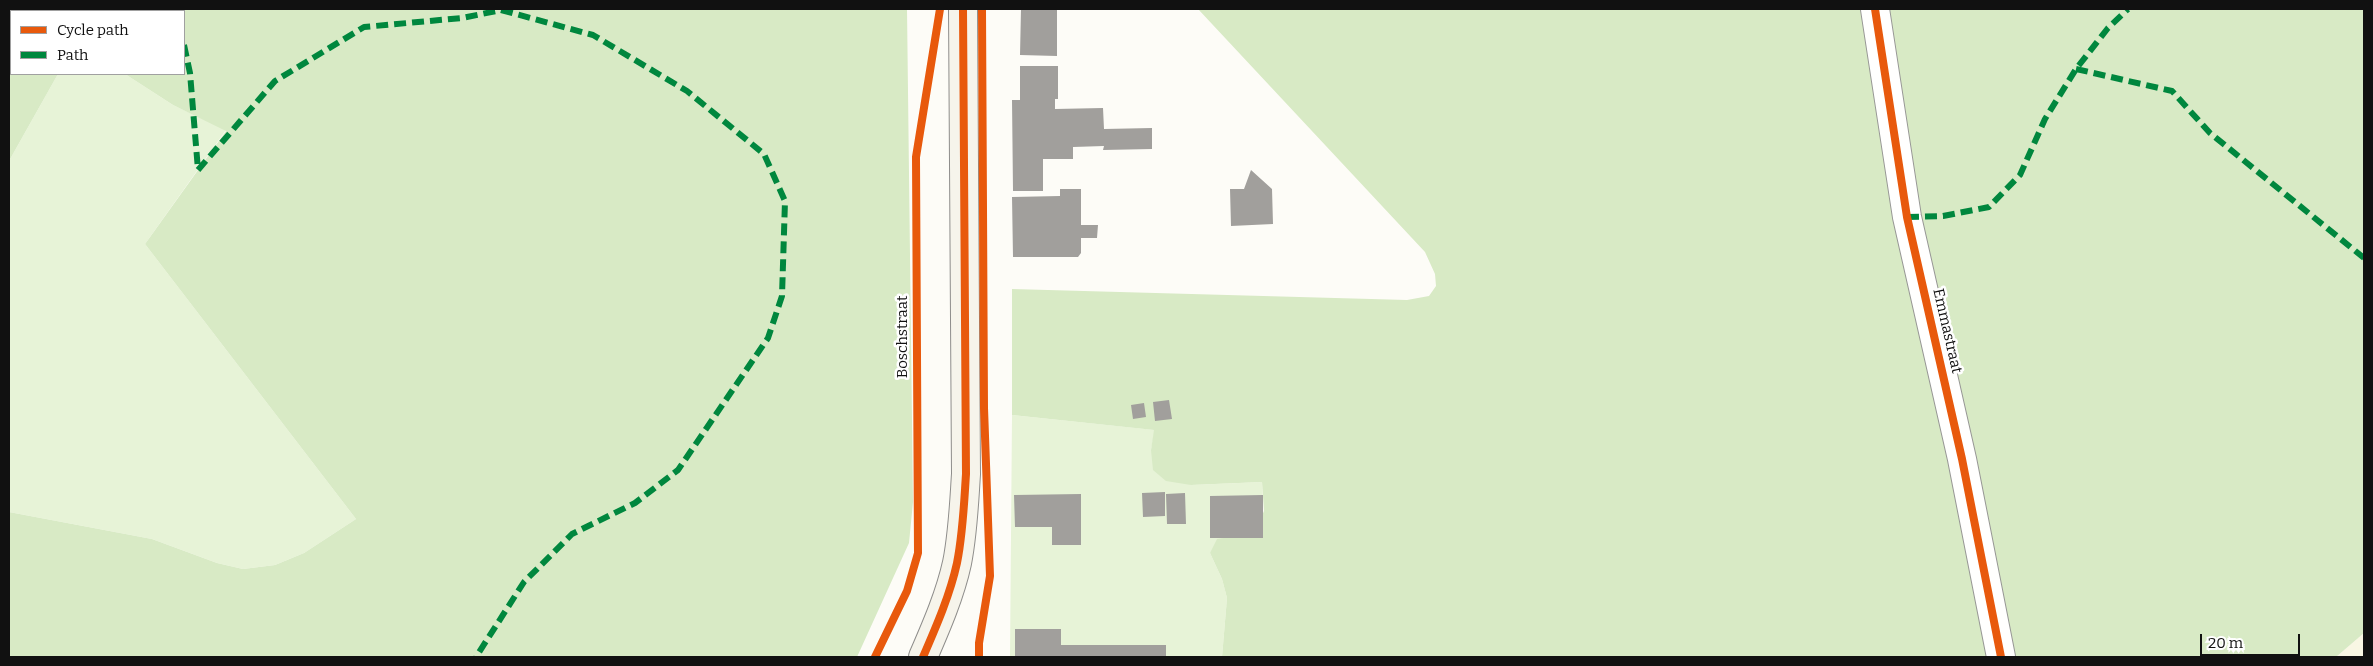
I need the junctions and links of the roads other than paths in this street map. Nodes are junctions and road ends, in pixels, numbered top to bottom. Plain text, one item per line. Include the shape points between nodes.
1 (963, 9) edge
2 (1876, 9) edge
3 (923, 657) edge
4 (2000, 657) edge

1 - 3 street via 964,520 956,564
2 - 4 street, Emmastraat via 1907,217 1962,459

